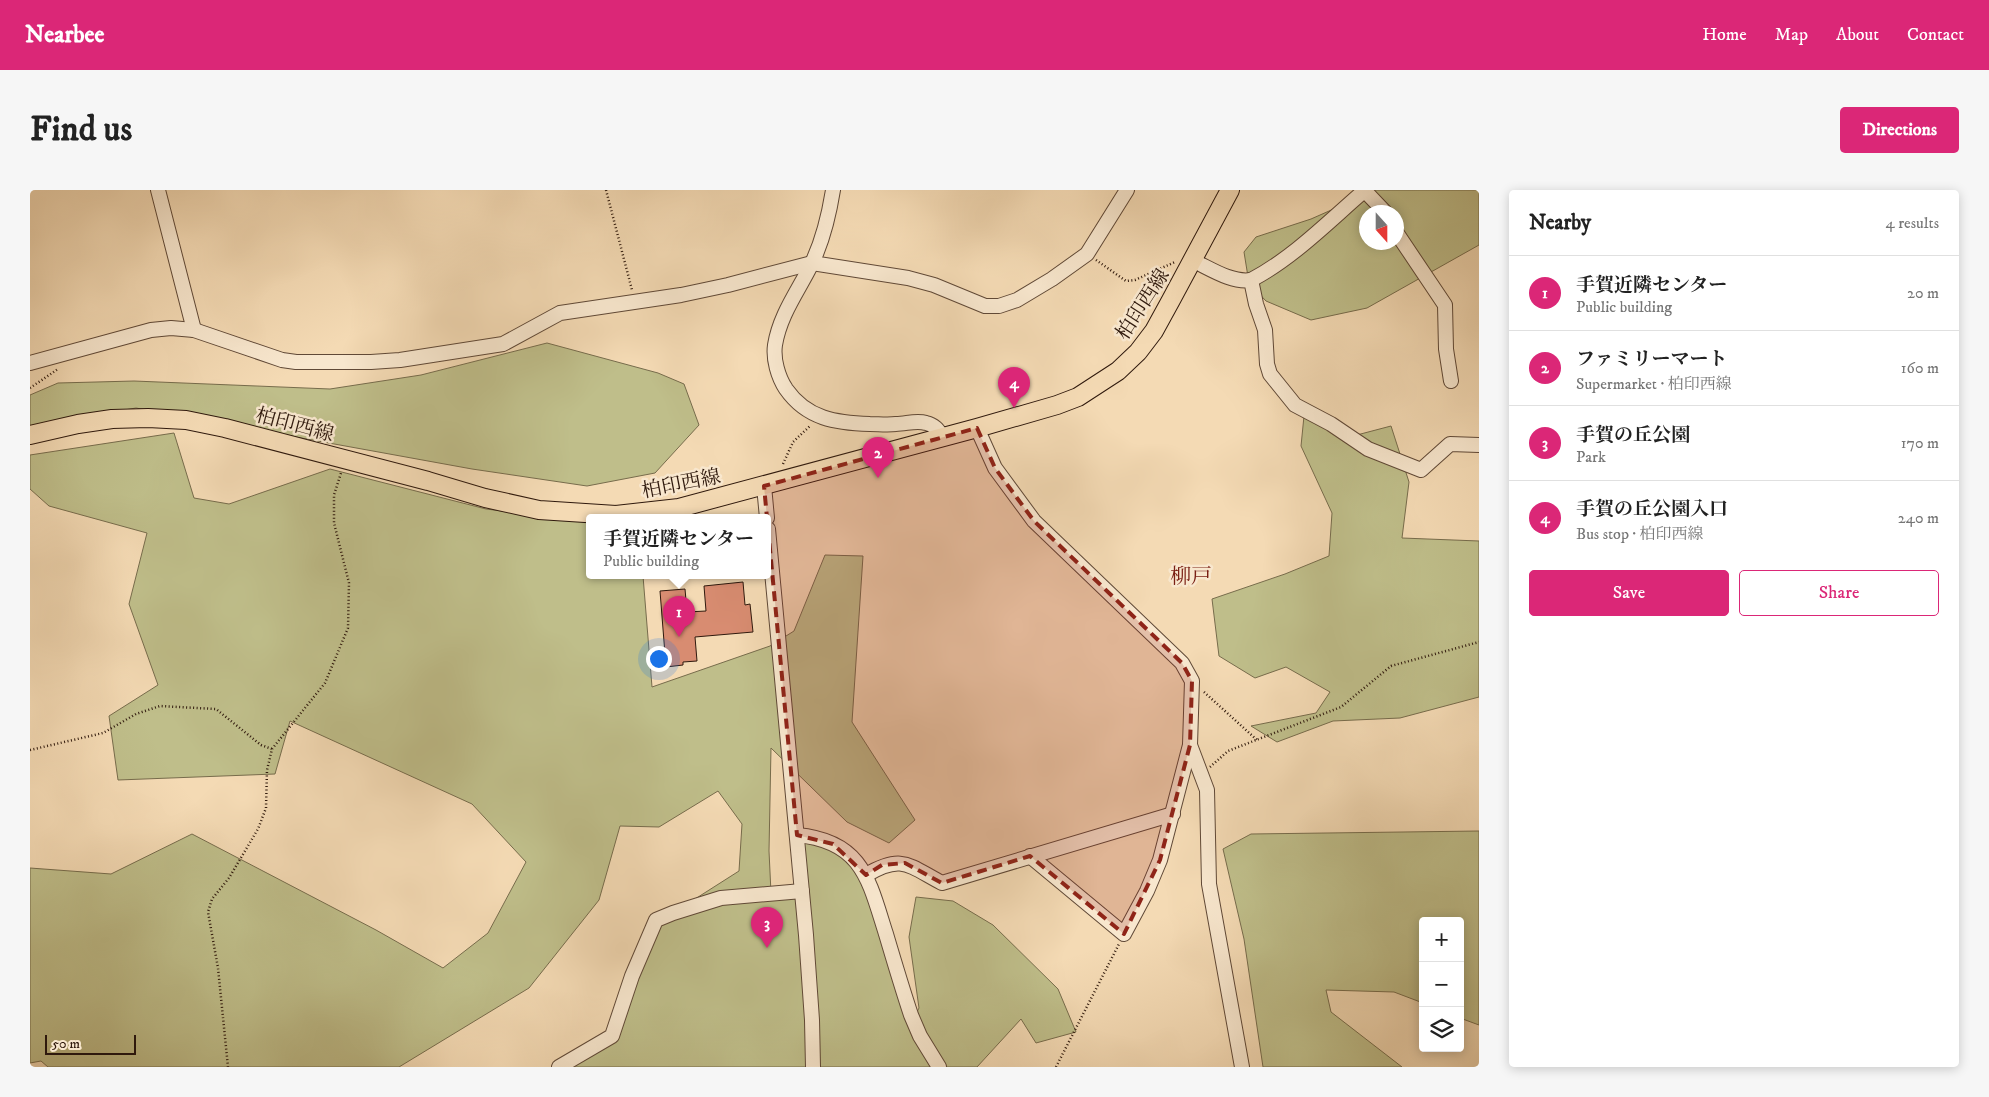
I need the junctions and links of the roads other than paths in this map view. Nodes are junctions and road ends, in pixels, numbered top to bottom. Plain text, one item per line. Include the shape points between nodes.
1 (158, 190) edge
2 (833, 190) edge
3 (1126, 190) edge
4 (1230, 190) edge
5 (1364, 190) edge
6 (1378, 205) edge
7 (1404, 244) edge
8 (1196, 256) junction
9 (812, 263) junction
10 (1251, 280) junction
11 (194, 330) junction
12 (30, 363) edge
13 (1451, 382) dead end
14 (976, 428) junction
15 (30, 435) edge
16 (943, 437) junction
17 (1479, 445) edge
18 (771, 484) junction
19 (586, 514) edge
20 (625, 514) edge
21 (767, 514) edge
22 (771, 561) edge
23 (1190, 745) junction
24 (1173, 814) junction
25 (797, 835) junction
26 (1030, 856) junction
27 (866, 875) junction
28 (802, 891) junction
29 (559, 1067) edge
30 (813, 1067) edge
31 (939, 1067) edge
32 (1242, 1067) edge

1 - 11 street
2 - 9 street via 821,241
3 - 9 street via 1087,254 1052,280 1017,300 999,306 985,306 908,278
4 - 8 main road, 柏印西線
5 - 6 street
5 - 10 street via 1293,252
7 - 13 street via 1445,305
8 - 10 street via 1231,278
8 - 14 main road, 柏印西線 via 1154,331 1118,371 1078,397
9 - 11 street via 728,285 560,313 503,344 400,360 282,360
9 - 16 street via 778,327 777,368 791,396 821,418 844,423 927,423 936,427
10 - 17 street via 1265,330 1266,364 1270,374 1295,405 1368,449 1421,470 1450,444
11 - 12 street via 151,330
14 - 16 main road, 柏印西線
14 - 23 street via 995,468 1034,521 1182,663 1192,681
15 - 19 main road, 柏印西線 via 112,420 186,420 485,498 538,510
16 - 18 main road, 柏印西線
18 - 20 main road, 柏印西線 via 679,508
18 - 21 street
22 - 25 street
23 - 24 street
23 - 32 street via 1207,790 1209,884
24 - 26 street
24 - 26 street via 1147,892 1124,934
25 - 27 street via 833,844 850,855
25 - 28 street
26 - 27 street via 942,883 905,863 882,865
27 - 31 street via 911,1016
28 - 29 street via 721,898 656,920 632,976 612,1036
28 - 30 street

